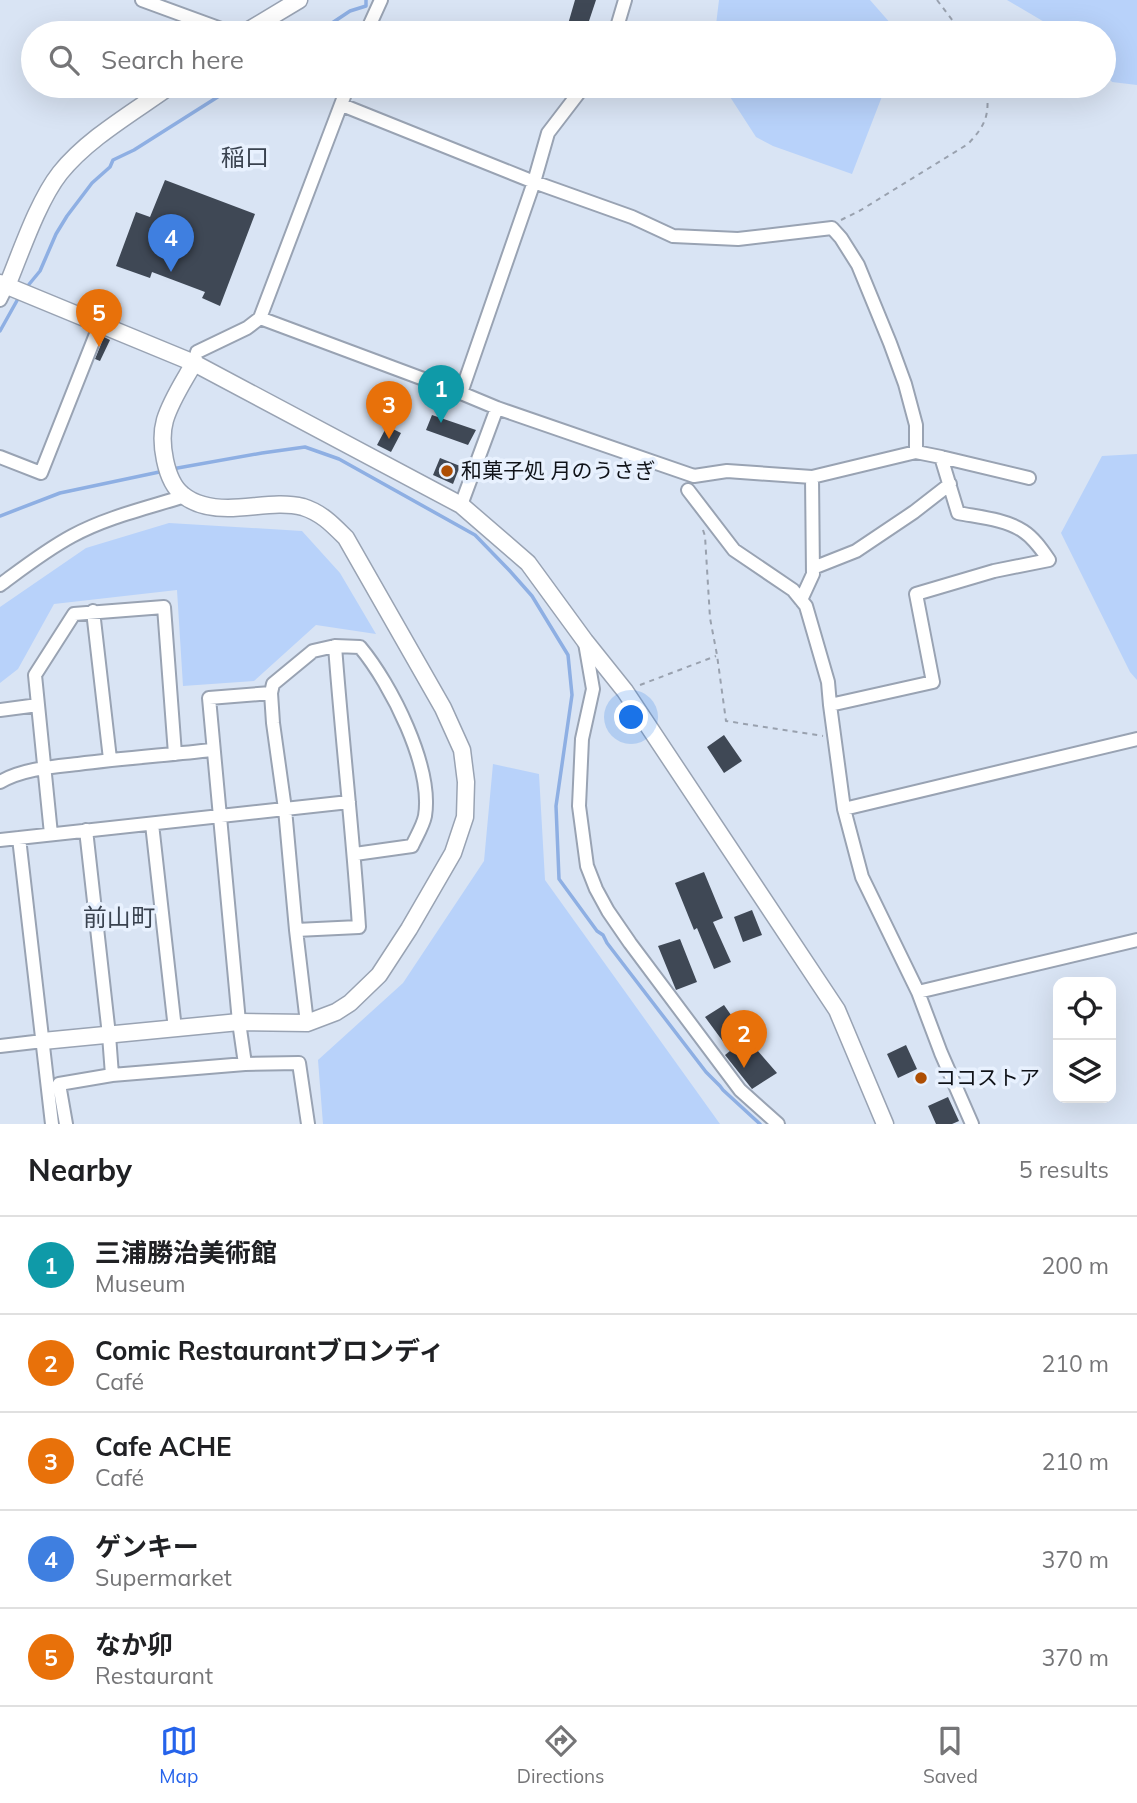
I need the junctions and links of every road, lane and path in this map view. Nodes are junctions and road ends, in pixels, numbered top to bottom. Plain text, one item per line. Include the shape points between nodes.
1 (142, 0) edge
2 (299, 0) edge
3 (382, 0) edge
4 (625, 0) edge
5 (937, 0) edge
6 (199, 21) edge
7 (264, 21) edge
8 (372, 21) edge
9 (618, 21) edge
10 (953, 21) edge
11 (153, 98) edge
12 (344, 98) edge
13 (575, 98) edge
14 (986, 98) edge
15 (342, 105) junction
16 (534, 182) junction
17 (832, 228) junction
18 (2, 290) edge
19 (260, 318) junction
20 (100, 324) junction
21 (194, 363) junction
22 (461, 393) junction
23 (497, 408) junction
24 (916, 452) junction
25 (0, 457) edge
26 (941, 457) junction
27 (811, 477) junction
28 (1029, 478) dead end
29 (950, 484) junction
30 (688, 490) dead end
31 (182, 495) junction
32 (461, 505) junction
33 (701, 525) dead end
34 (813, 568) junction
35 (0, 585) edge
36 (801, 600) junction
37 (93, 611) junction
38 (585, 641) junction
39 (335, 646) junction
40 (717, 655) junction
41 (625, 691) junction
42 (271, 693) junction
43 (38, 705) junction
44 (830, 705) junction
45 (0, 709) edge
46 (834, 738) junction
47 (1137, 739) edge
48 (212, 750) junction
49 (175, 754) junction
50 (110, 759) junction
51 (45, 768) junction
52 (0, 782) edge
53 (349, 802) junction
54 (285, 809) junction
55 (844, 809) junction
56 (219, 816) junction
57 (152, 824) junction
58 (86, 830) junction
59 (51, 834) junction
60 (19, 838) junction
61 (0, 840) edge
62 (355, 854) junction
63 (296, 930) junction
64 (1137, 940) edge
65 (918, 992) junction
66 (240, 1022) junction
67 (307, 1023) junction
68 (175, 1029) junction
69 (109, 1035) junction
70 (43, 1041) junction
71 (0, 1045) edge
72 (245, 1065) junction
73 (112, 1075) junction
74 (52, 1124) edge
75 (66, 1124) edge
76 (308, 1124) edge
77 (778, 1124) edge
78 (885, 1124) edge
79 (972, 1124) edge

1 - 6 street
2 - 7 street
3 - 8 street
4 - 9 street
5 - 10 path
11 - 18 street via 85,147 59,174
12 - 15 street
13 - 16 street via 548,133
14 - 17 path via 987,116 968,144
15 - 16 street
15 - 19 street
16 - 17 street via 673,236 738,239
16 - 22 street
17 - 24 street via 858,265 890,343 916,425
18 - 20 street
19 - 21 street via 197,352
19 - 22 street
20 - 21 street
20 - 25 street via 41,473
21 - 31 street via 173,400 162,433 169,474
21 - 32 street
22 - 23 street
23 - 27 street via 694,476 727,471
23 - 32 street
24 - 26 street
24 - 27 street
26 - 28 street
26 - 29 street
27 - 34 street
29 - 34 street via 856,551
29 - 44 street via 958,513 1022,530 1049,560 916,594 933,682
30 - 36 street via 734,550
31 - 35 street via 71,536
31 - 67 street via 212,507 289,505 326,518 346,538 462,750 465,817 447,864 379,975 350,1003
32 - 38 street via 528,563
33 - 40 path
34 - 36 street
36 - 44 street via 828,682
37 - 43 street via 74,614 35,675
37 - 49 street via 164,607
37 - 50 street
38 - 41 street
38 - 77 street via 593,688 582,739 579,806 587,866 596,889 630,943 740,1090
39 - 42 street via 313,651 273,684
39 - 53 street
39 - 62 street via 360,647 375,665 410,734 425,781 425,817 412,846
40 - 41 path
40 - 46 path via 726,721
41 - 78 street via 837,1010
42 - 48 street via 209,698
42 - 54 street
43 - 45 street
43 - 51 street
44 - 46 street
46 - 55 street
47 - 55 street
48 - 49 street
48 - 56 street
49 - 50 street
50 - 51 street
51 - 52 street
51 - 59 street
53 - 54 street
53 - 62 street
54 - 56 street
54 - 63 street
55 - 65 street via 862,877
56 - 57 street
56 - 66 street
57 - 58 street
57 - 68 street
58 - 59 street
58 - 69 street
59 - 60 street
60 - 61 street
60 - 70 street
62 - 63 street via 359,927
63 - 67 street
64 - 65 street
65 - 79 street
66 - 67 street
66 - 68 street
66 - 72 street
68 - 69 street
69 - 70 street
69 - 73 street
70 - 71 street
70 - 74 street
72 - 73 street
72 - 76 street via 299,1063
73 - 75 street via 59,1084

